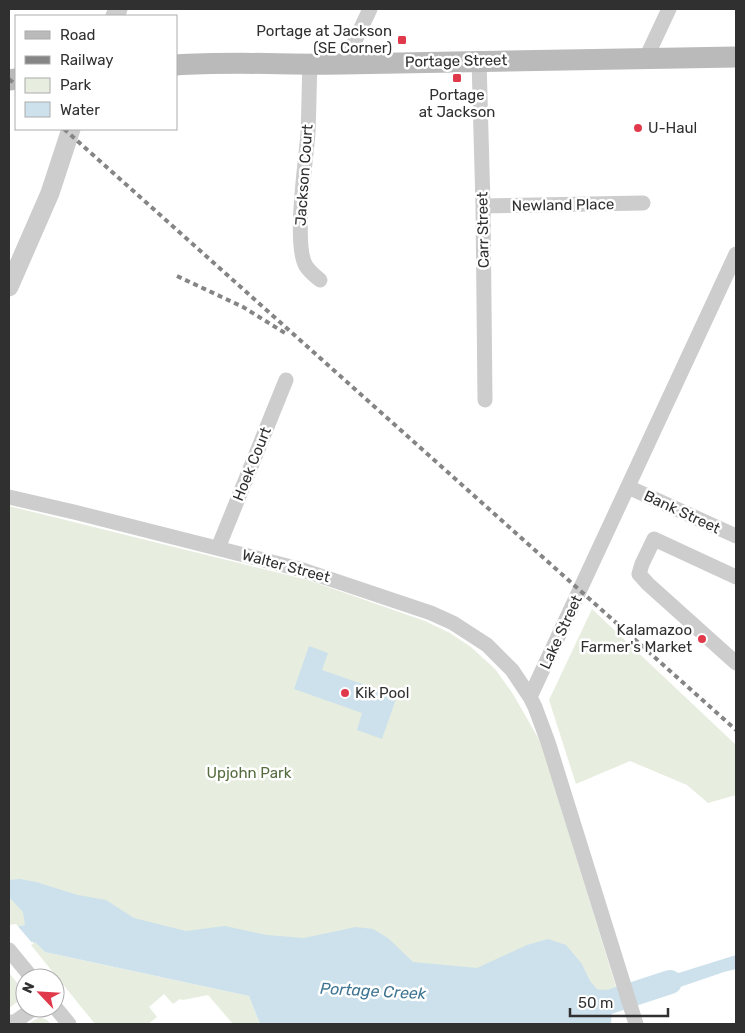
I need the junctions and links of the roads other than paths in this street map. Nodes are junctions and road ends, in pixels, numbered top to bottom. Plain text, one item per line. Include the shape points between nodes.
1 (370, 9) edge
2 (669, 9) edge
3 (736, 57) edge
4 (646, 58) junction
5 (479, 60) junction
6 (310, 64) junction
7 (344, 64) junction
8 (178, 65) edge
9 (71, 130) edge
10 (644, 203) dead end
11 (483, 206) junction
12 (736, 254) edge
13 (320, 280) dead end
14 (9, 287) edge
15 (286, 380) dead end
16 (485, 400) dead end
17 (628, 487) junction
18 (9, 497) edge
19 (736, 536) edge
20 (218, 548) junction
21 (736, 577) edge
22 (736, 663) edge
23 (530, 697) junction
24 (9, 950) edge
25 (24, 968) edge
26 (20, 1018) edge
27 (9, 1022) edge
28 (636, 1024) edge

1 - 7 street
2 - 4 street
3 - 4 main road, Portage Street
4 - 5 main road, Portage Street
5 - 7 main road, Portage Street
5 - 11 street, Carr Street
6 - 7 main road, Portage Street
6 - 8 main road, Portage Street
6 - 13 street, Jackson Court via 300,221 306,267
9 - 14 street via 50,193
10 - 11 street, Newland Place
11 - 16 street, Carr Street
12 - 17 street, Lake Street
15 - 20 street, Hoek Court
17 - 19 street, Bank Street
17 - 23 street, Lake Street
18 - 20 street, Walter Street
20 - 23 street, Walter Street via 334,579 453,623 493,650 512,670
21 - 22 street via 654,539 640,574
23 - 28 street via 548,742
24 - 25 street
26 - 27 street

